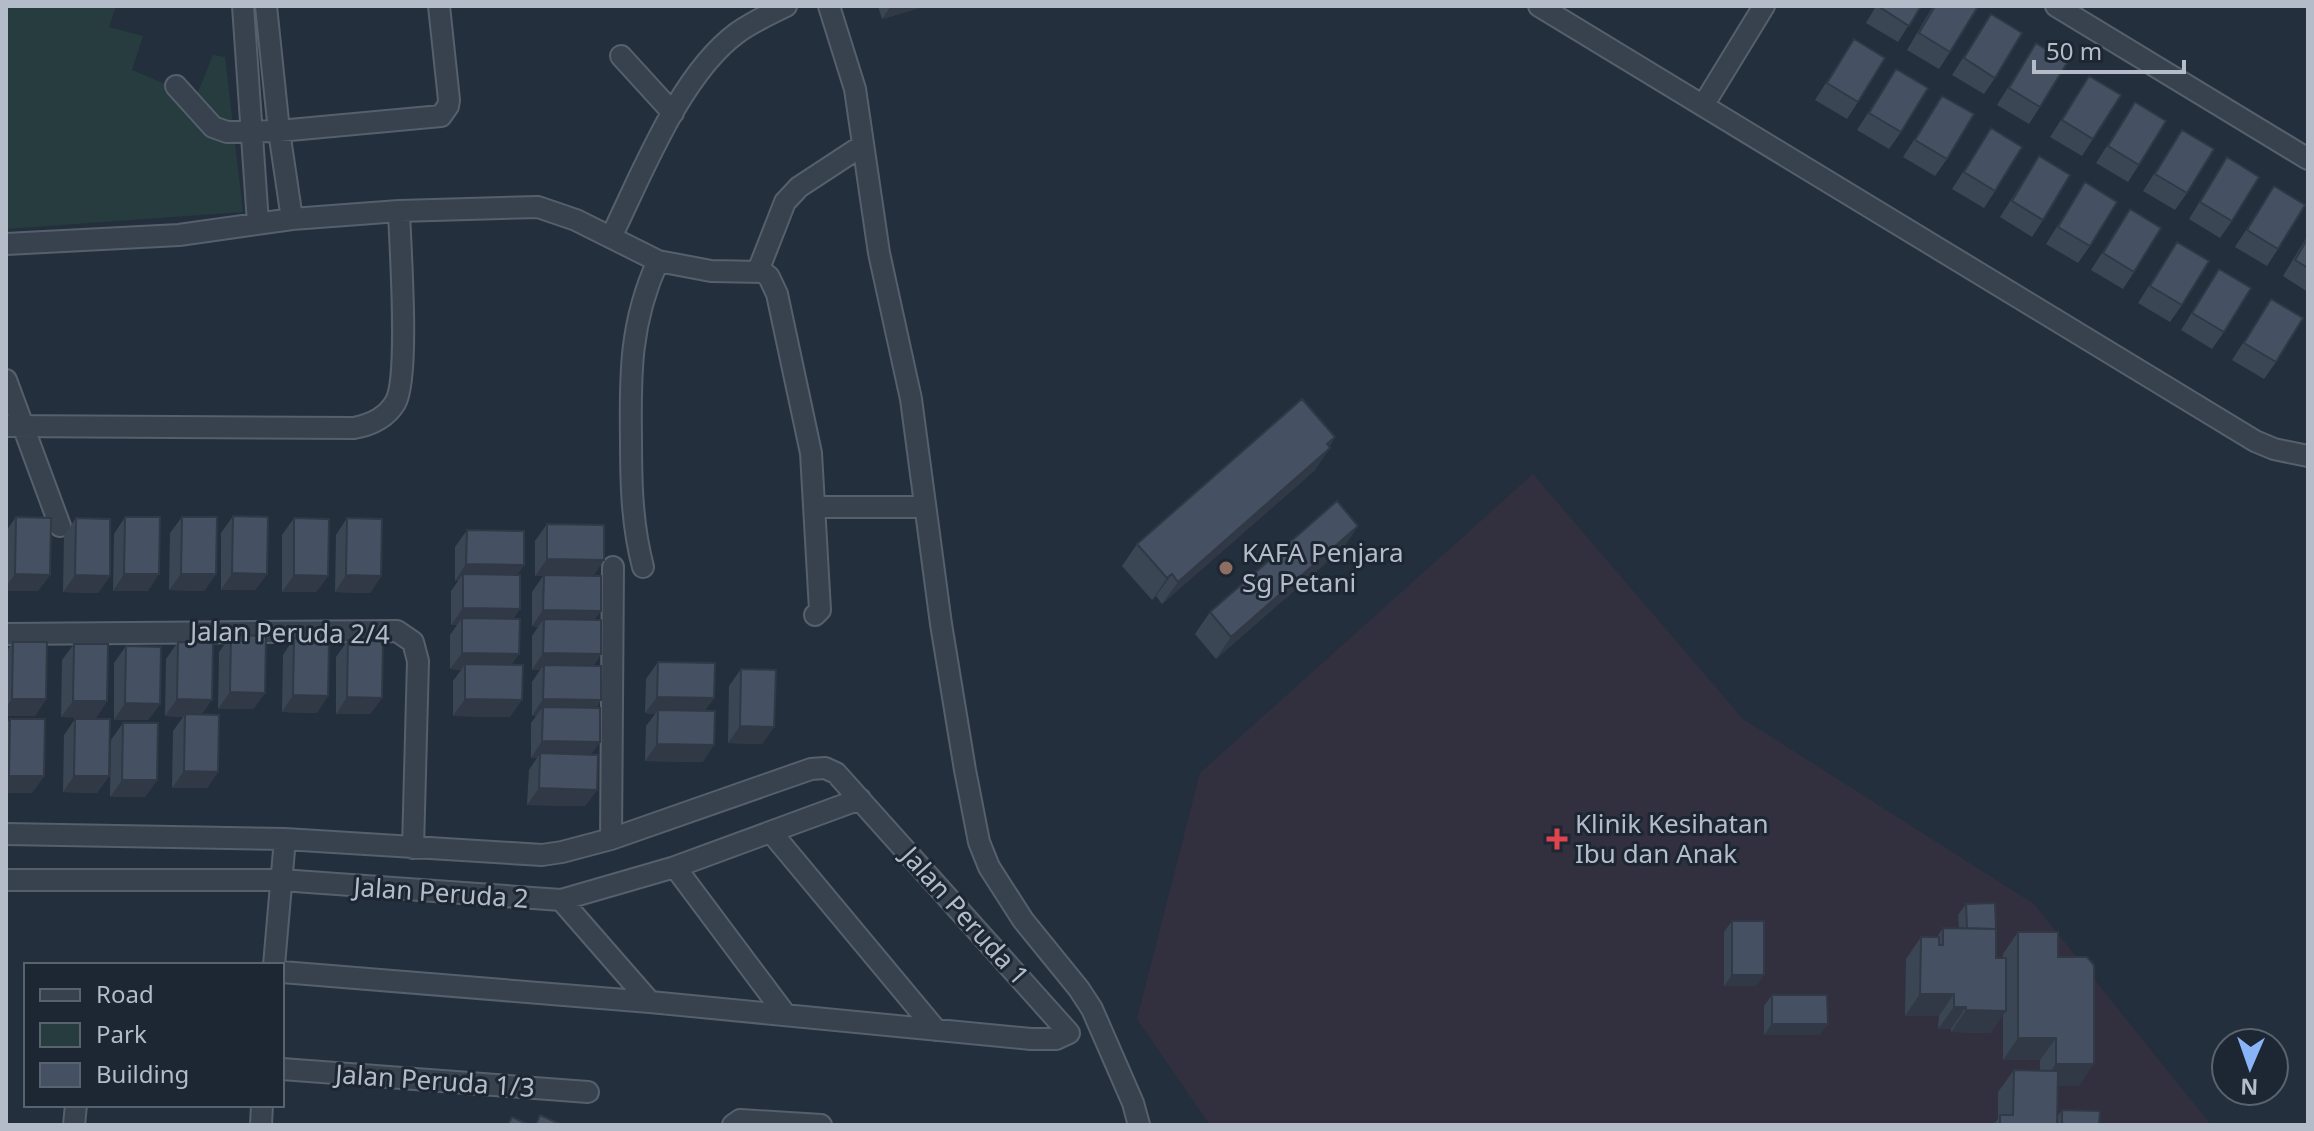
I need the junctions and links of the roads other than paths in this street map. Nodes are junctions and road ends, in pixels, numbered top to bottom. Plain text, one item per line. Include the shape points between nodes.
1 (243, 6) edge
2 (266, 6) edge
3 (439, 6) edge
4 (786, 6) edge
5 (829, 6) edge
6 (1539, 6) edge
7 (1764, 6) edge
8 (2056, 6) edge
9 (621, 56) dead end
10 (176, 86) dead end
11 (1704, 104) junction
12 (673, 113) junction
13 (279, 131) junction
14 (251, 133) junction
15 (863, 145) junction
16 (2308, 159) edge
17 (399, 211) junction
18 (292, 219) junction
19 (258, 223) junction
20 (611, 237) junction
21 (6, 244) edge
22 (658, 261) junction
23 (758, 271) junction
24 (6, 380) edge
25 (15, 426) edge
26 (2308, 456) edge
27 (816, 507) junction
28 (925, 507) junction
29 (60, 526) dead end
30 (613, 567) dead end
31 (643, 567) dead end
32 (815, 615) dead end
33 (6, 634) edge
34 (860, 799) junction
35 (771, 832) junction
36 (6, 834) edge
37 (285, 839) junction
38 (611, 839) junction
39 (413, 848) junction
40 (675, 867) junction
41 (6, 880) edge
42 (281, 880) junction
43 (561, 900) junction
44 (274, 963) edge
45 (284, 972) edge
46 (650, 1002) junction
47 (785, 1014) junction
48 (936, 1030) junction
49 (284, 1069) edge
50 (588, 1092) dead end
51 (733, 1125) edge
52 (821, 1125) edge
53 (1139, 1125) edge

1 - 14 street
2 - 13 street
3 - 13 street via 449,100 441,116
4 - 12 street via 724,44
5 - 15 street via 855,89
6 - 11 street
7 - 11 street
8 - 16 street
9 - 12 street
10 - 14 street via 213,127
11 - 26 street via 2255,441
12 - 20 street
13 - 14 street
13 - 18 street
14 - 19 street
15 - 23 street via 785,202
15 - 28 street via 879,253 911,399
17 - 18 street
17 - 20 street via 538,207
17 - 25 street via 400,387 394,405 373,423 354,428
18 - 19 street
19 - 21 street via 179,235
20 - 22 street
22 - 23 street via 711,271
22 - 31 street via 644,291 630,370 631,501
23 - 27 street via 769,277 777,294 811,453
24 - 25 street
25 - 29 street
27 - 28 street
27 - 32 street via 820,610
28 - 53 street via 979,842 1023,920 1092,1009
30 - 38 street
33 - 39 street, Jalan Peruda 2/4 via 397,631 413,642 418,661
34 - 35 street, Jalan Peruda 2
34 - 38 street, Jalan Peruda 1 via 836,773 811,769
34 - 48 street, Jalan Peruda 1 via 1069,1033 1031,1039
35 - 40 street, Jalan Peruda 2
35 - 48 street
36 - 37 street, Jalan Peruda 1
37 - 39 street, Jalan Peruda 1
37 - 42 street
38 - 39 street, Jalan Peruda 1 via 542,855
40 - 43 street, Jalan Peruda 2
40 - 47 street
41 - 42 street, Jalan Peruda 2
42 - 43 street, Jalan Peruda 2
42 - 44 street
43 - 46 street
45 - 46 street
46 - 47 street
47 - 48 street
49 - 50 street, Jalan Peruda 1/3
51 - 52 street via 740,1120

